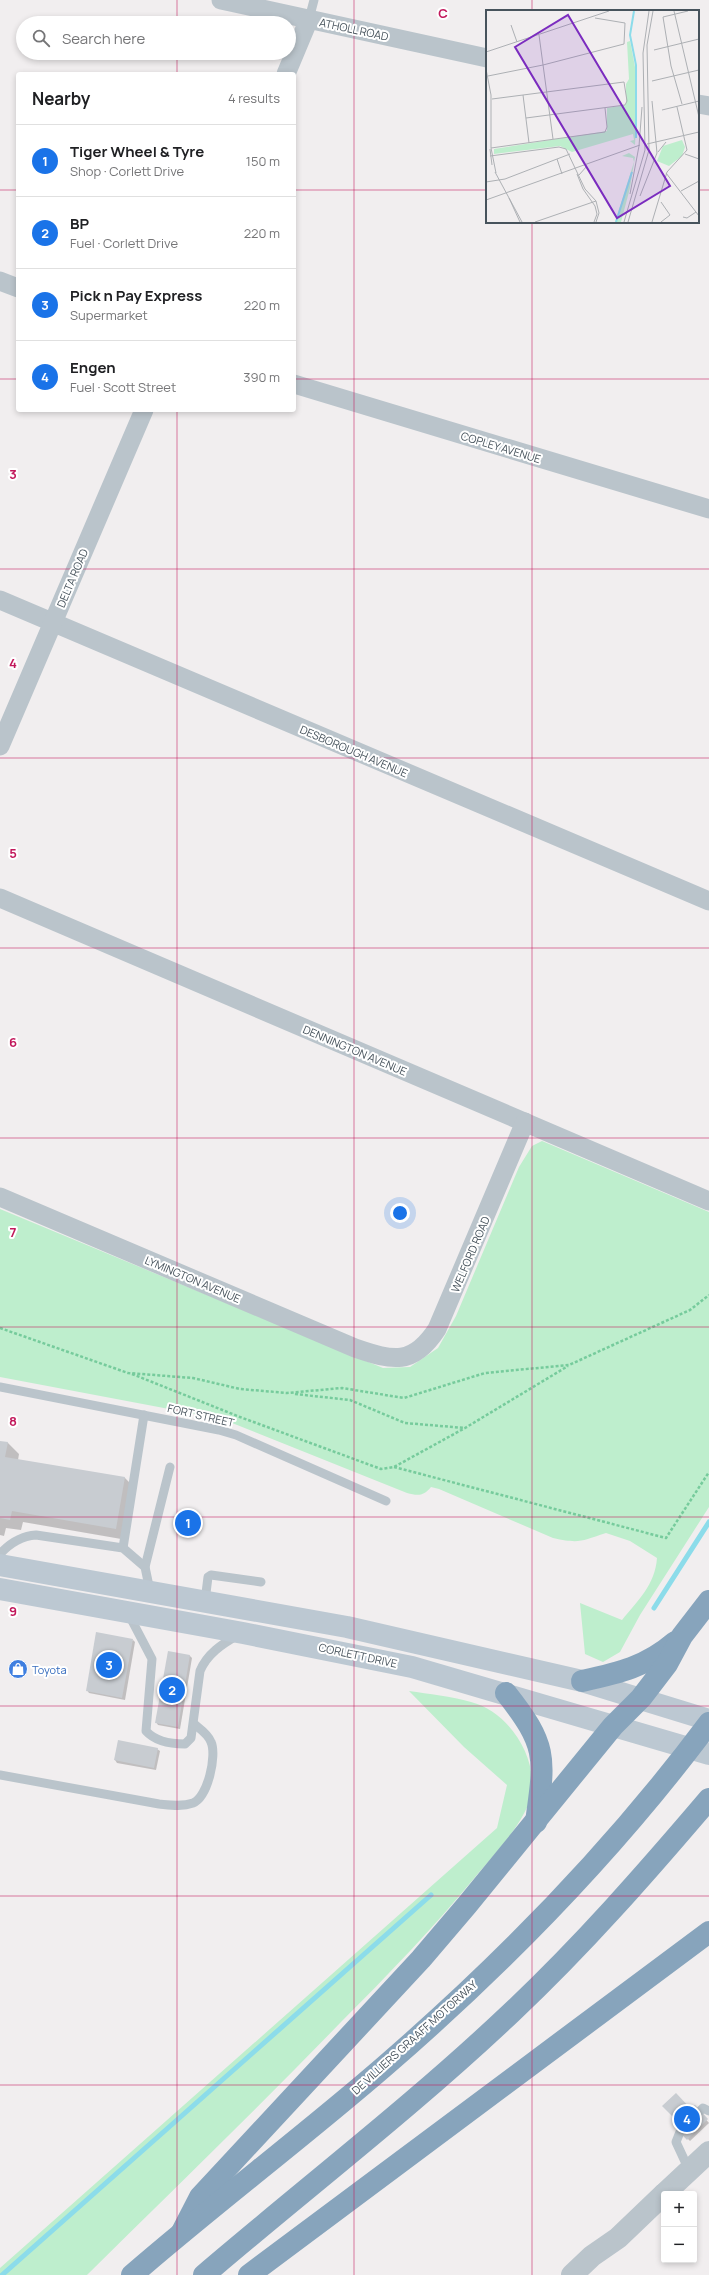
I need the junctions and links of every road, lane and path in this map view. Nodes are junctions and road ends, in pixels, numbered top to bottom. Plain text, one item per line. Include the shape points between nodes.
1 (221, 0) edge
2 (314, 0) edge
3 (295, 16) edge
4 (296, 16) edge
5 (309, 19) junction
6 (296, 50) edge
7 (486, 58) edge
8 (292, 60) edge
9 (287, 72) edge
10 (699, 104) edge
11 (709, 106) edge
12 (0, 281) edge
13 (16, 287) edge
14 (296, 385) edge
15 (143, 412) edge
16 (709, 509) edge
17 (0, 600) edge
18 (52, 622) junction
19 (0, 746) edge
20 (0, 898) edge
21 (709, 901) edge
22 (525, 1122) junction
23 (0, 1197) edge
24 (709, 1201) edge
25 (388, 1358) joint
26 (570, 1364) dead end
27 (128, 1373) dead end
28 (0, 1387) edge
29 (287, 1393) dead end
30 (144, 1415) junction
31 (465, 1428) junction
32 (170, 1467) dead end
33 (394, 1467) junction
34 (709, 1472) edge
35 (386, 1501) dead end
36 (122, 1548) junction
37 (0, 1554) edge
38 (0, 1565) edge
39 (145, 1568) junction
40 (261, 1582) dead end
41 (4, 1591) edge
42 (150, 1591) junction
43 (205, 1601) junction
44 (709, 1601) edge
45 (128, 1612) junction
46 (243, 1633) junction
47 (682, 1636) junction
48 (582, 1681) junction
49 (506, 1694) junction
50 (641, 1698) junction
51 (709, 1720) edge
52 (709, 1723) edge
53 (194, 1724) junction
54 (613, 1726) junction
55 (709, 1754) edge
56 (0, 1775) edge
57 (709, 1799) edge
58 (536, 1822) junction
59 (709, 1932) edge
60 (680, 2132) dead end
61 (709, 2152) edge
62 (689, 2170) junction
63 (667, 2191) edge
64 (661, 2197) edge
65 (182, 2232) junction
66 (618, 2238) junction
67 (132, 2275) edge
68 (204, 2275) edge
69 (249, 2275) edge
70 (572, 2275) edge
71 (589, 2275) edge

1 - 3 street, ATHOLL ROAD
2 - 5 lane
4 - 5 street, ATHOLL ROAD
5 - 6 street
5 - 7 street, ATHOLL ROAD
8 - 9 street
10 - 11 street
12 - 13 street
14 - 16 street, COPLEY AVENUE
15 - 18 street, DELTA ROAD
17 - 18 street, DESBOROUGH AVENUE
18 - 19 street, DELTA ROAD
18 - 21 street, DESBOROUGH AVENUE
20 - 22 street, DENNINGTON AVENUE
22 - 24 street, DENNINGTON AVENUE
22 - 25 street, WELFORD ROAD via 437,1328 429,1341 418,1351 399,1359
23 - 25 street, LYMINGTON AVENUE via 342,1342
26 - 31 path
27 - 33 path via 381,1469
28 - 30 lane, FORT STREET
29 - 31 path via 350,1400 405,1423
30 - 35 lane, FORT STREET via 236,1434
30 - 36 lane
31 - 33 path
32 - 39 lane
33 - 34 path via 666,1538
36 - 37 lane via 36,1535 25,1536 7,1546
36 - 39 lane
38 - 42 main road
39 - 42 lane
40 - 43 lane via 211,1575 208,1577
41 - 45 main road, CORLETT DRIVE
42 - 43 main road
43 - 48 main road via 348,1627
44 - 47 highway
45 - 46 main road, CORLETT DRIVE
45 - 53 lane via 152,1659 146,1731 154,1738 185,1744 192,1738
46 - 49 main road, CORLETT DRIVE via 412,1667
46 - 53 lane via 219,1647 203,1664
47 - 48 highway via 652,1659 625,1671
47 - 50 highway via 667,1664
48 - 50 main road
49 - 54 main road, CORLETT DRIVE
49 - 58 highway via 528,1724 541,1750 543,1767
50 - 51 main road
50 - 54 highway
52 - 65 highway, DE VILLIERS GRAAFF MOTORWAY via 617,1839 514,1947 387,2064
53 - 56 lane via 207,1736 213,1750 207,1784 199,1800 183,1805 159,1804
54 - 55 main road, CORLETT DRIVE
54 - 58 highway
57 - 68 highway via 603,1922 512,2012 460,2060
58 - 65 highway via 420,1959 200,2197
59 - 69 highway
60 - 62 lane via 676,2142
61 - 62 street
62 - 63 street
64 - 66 street
65 - 67 highway, DE VILLIERS GRAAFF MOTORWAY
66 - 70 street via 592,2256
66 - 71 street

